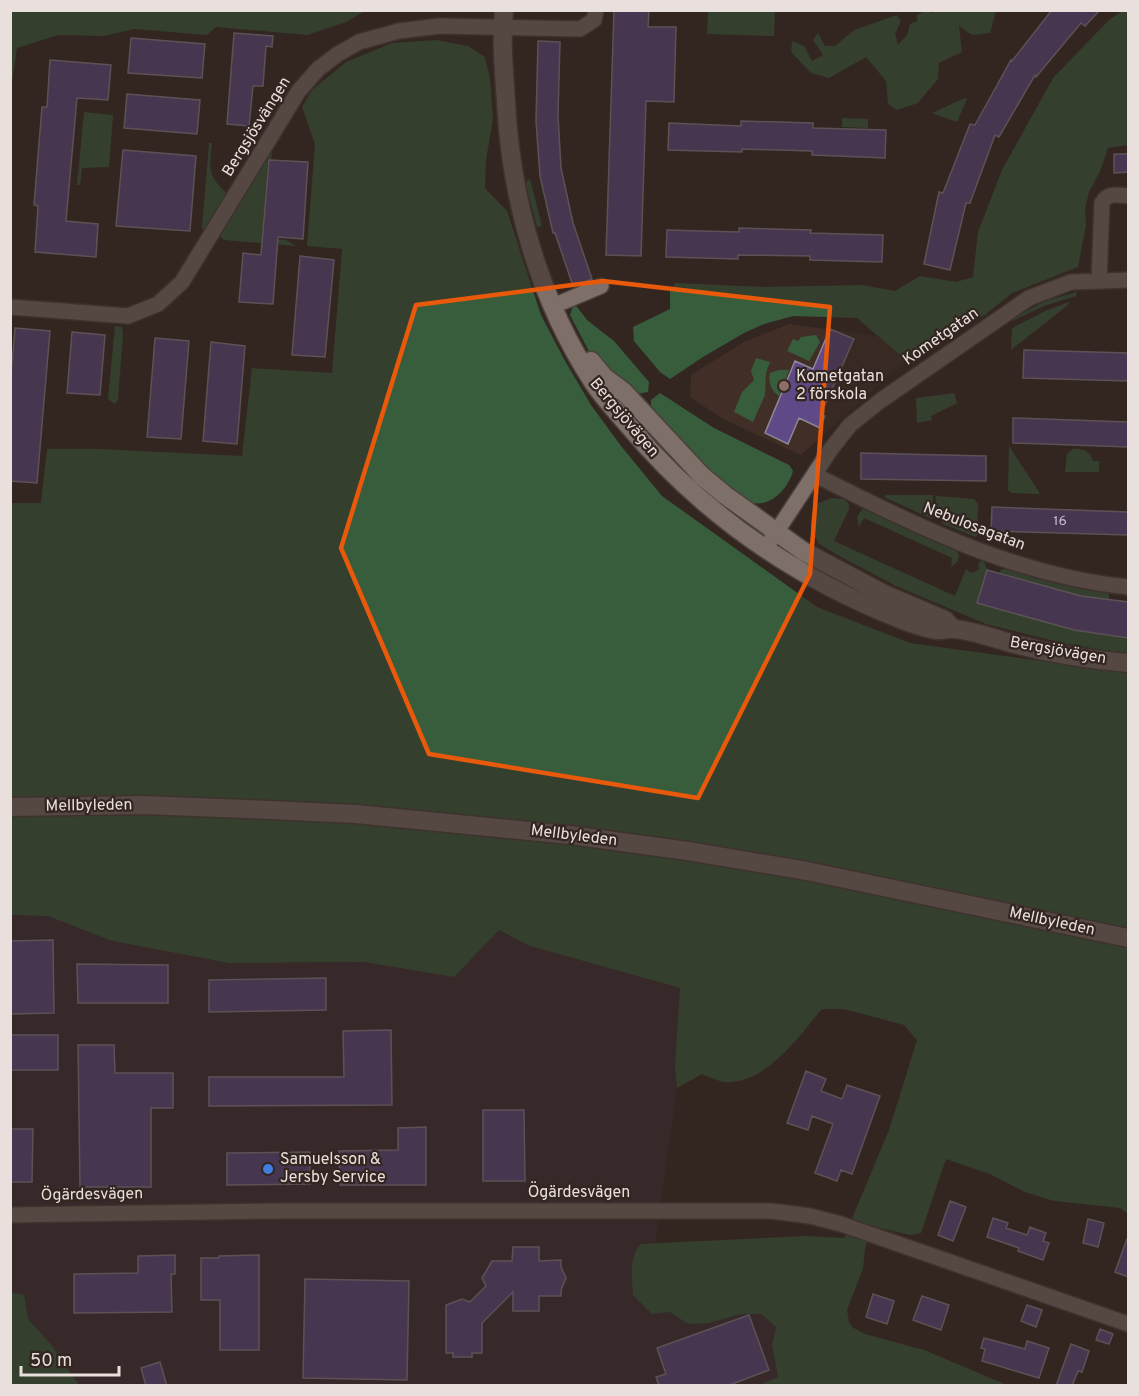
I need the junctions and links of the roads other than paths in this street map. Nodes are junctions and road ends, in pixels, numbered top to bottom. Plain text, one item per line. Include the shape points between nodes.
1 (596, 10) edge
2 (509, 19) edge
3 (1128, 196) edge
4 (1128, 280) edge
5 (1099, 281) junction
6 (601, 286) dead end
7 (556, 304) junction
8 (10, 307) edge
9 (815, 475) junction
10 (776, 531) junction
11 (765, 549) junction
12 (1128, 587) edge
13 (952, 628) junction
14 (1128, 663) edge
15 (10, 807) edge
16 (1128, 938) edge
17 (10, 1215) edge
18 (1128, 1324) edge

1 - 2 street, Bergsjösvängen via 594,20 580,29
2 - 7 street, Bergsjövägen via 508,140 512,166 525,227
2 - 8 street, Bergsjösvängen via 399,31 359,42 318,69 292,101 182,282 158,304 128,316
3 - 5 street via 1113,194 1102,203
4 - 5 street, Kometgatan
5 - 9 street, Kometgatan via 1071,282 1029,298 1004,314 850,425
6 - 7 street
7 - 10 street, Bergsjövägen via 594,368 624,392 702,476
7 - 11 street, Bergsjövägen via 571,344 592,381 650,451 708,507
9 - 10 street, Kometgatan
9 - 12 street, Nebulosagatan via 960,544 1042,572
10 - 11 street, Kometgatan
10 - 13 street, Bergsjövägen via 830,566 945,620
11 - 13 street, Bergsjövägen via 843,595 897,618 939,631
13 - 14 street, Bergsjövägen via 1021,646
15 - 16 street, Mellbyleden via 143,805 356,814 570,835 807,871
17 - 18 street, Ögärdesvägen via 771,1211 841,1224

